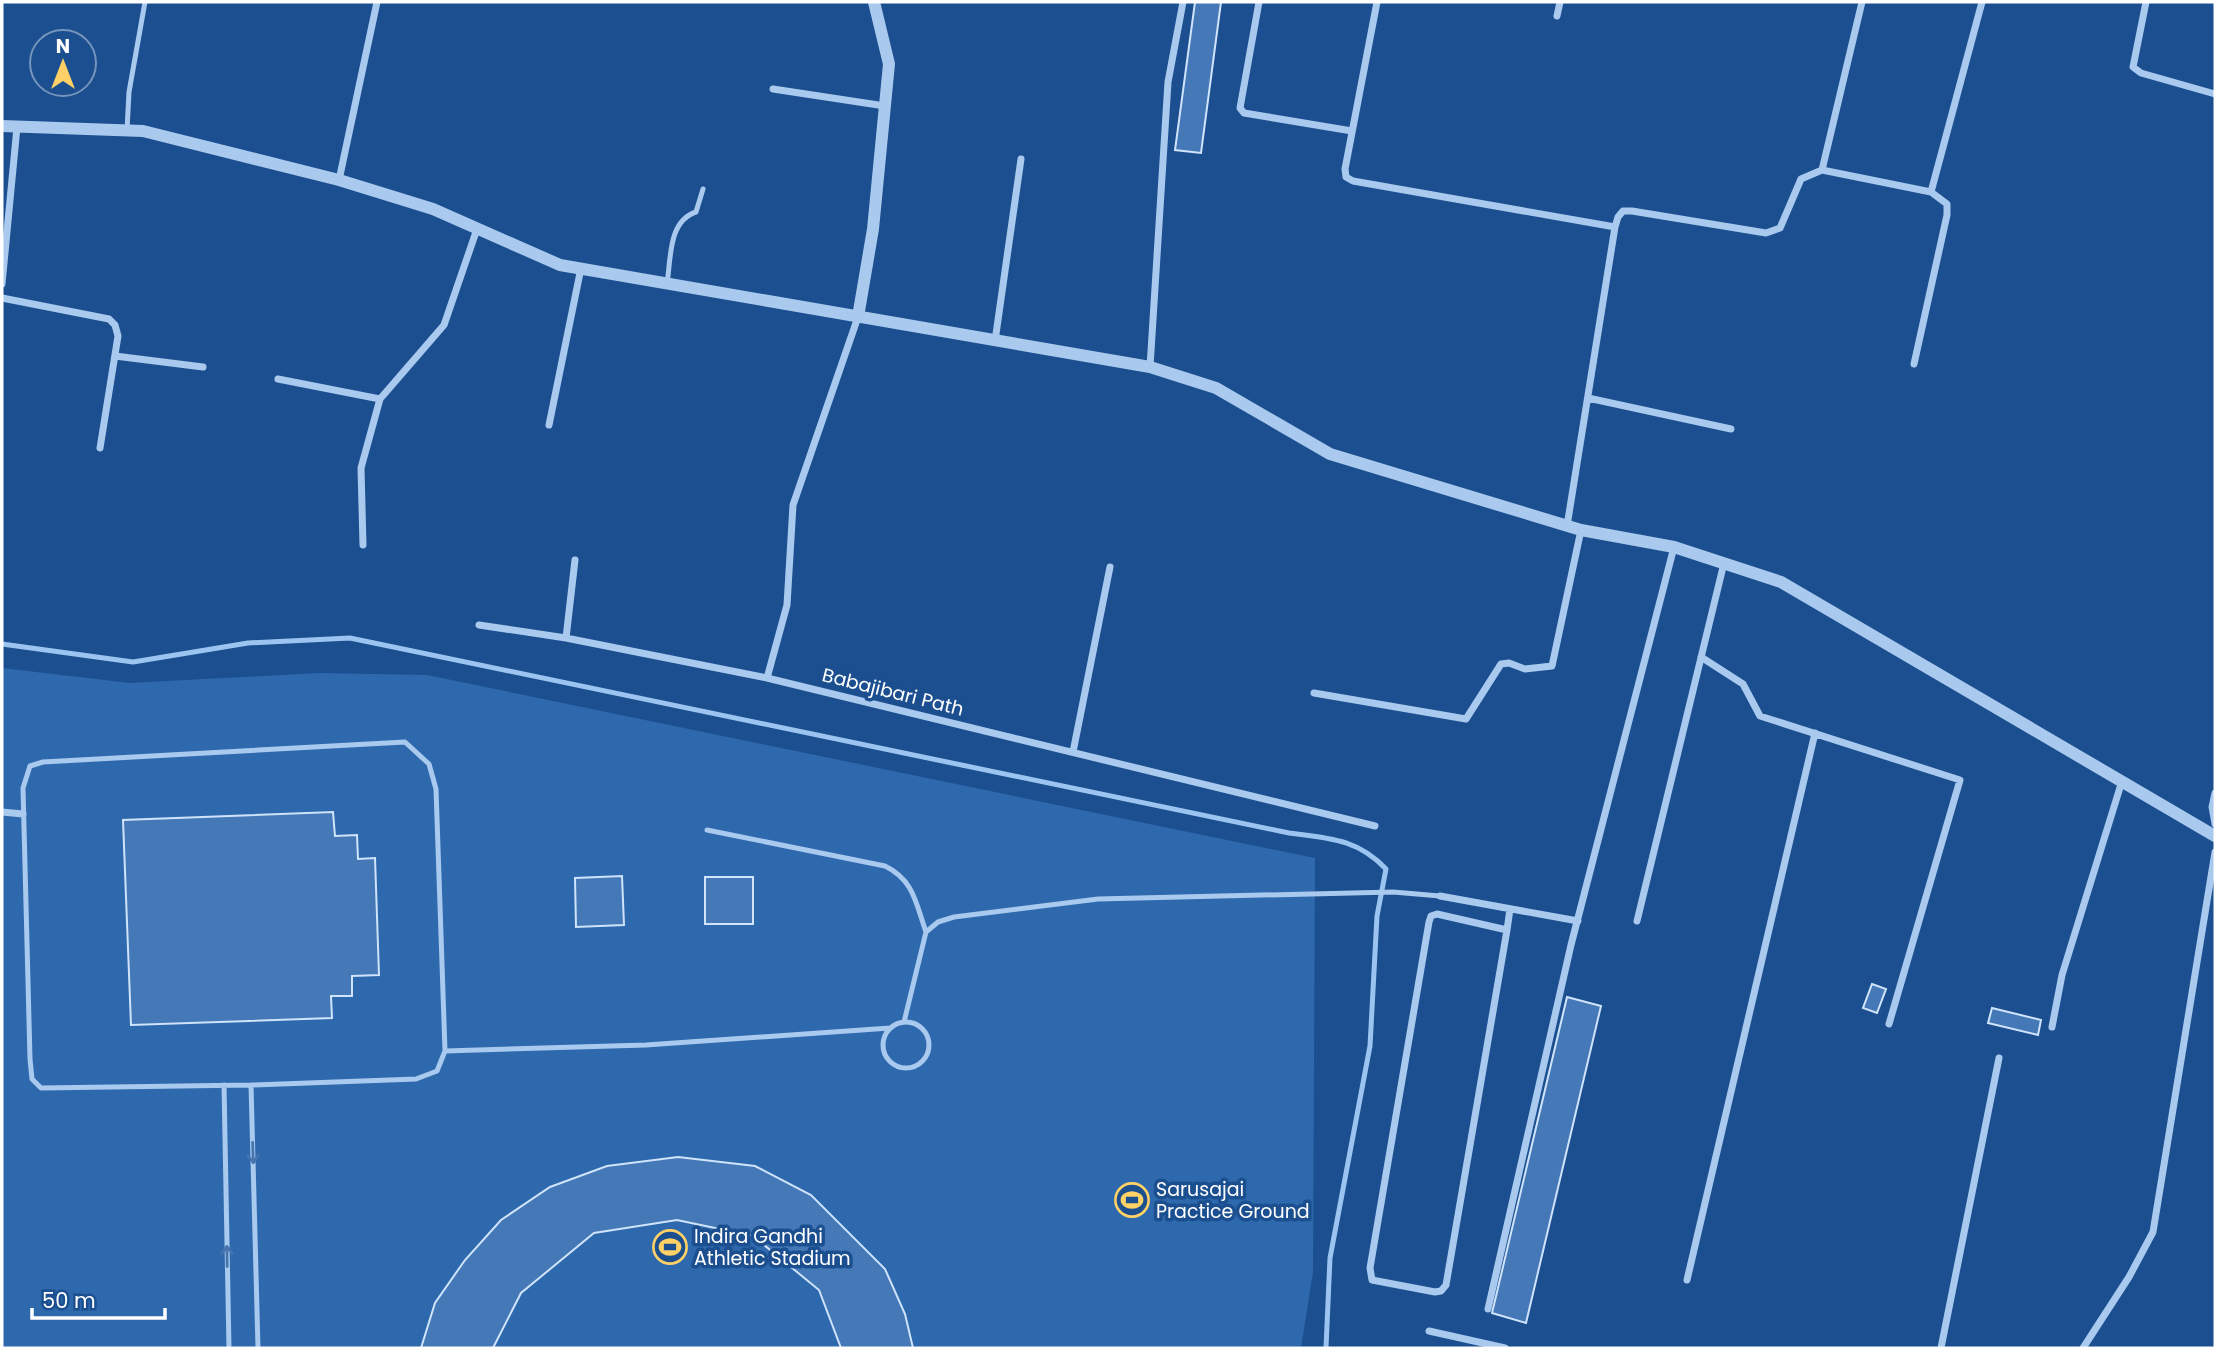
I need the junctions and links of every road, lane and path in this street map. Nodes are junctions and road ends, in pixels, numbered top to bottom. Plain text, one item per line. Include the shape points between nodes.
1 (145, 2) edge
2 (377, 2) edge
3 (874, 2) edge
4 (1183, 2) edge
5 (1259, 2) edge
6 (1377, 2) edge
7 (1560, 2) edge
8 (1862, 2) edge
9 (1982, 2) edge
10 (2146, 2) edge
11 (1557, 16) dead end
12 (773, 89) dead end
13 (2215, 94) edge
14 (885, 106) junction
15 (2, 126) edge
16 (17, 127) junction
17 (127, 130) junction
18 (1352, 131) junction
19 (1021, 159) dead end
20 (1822, 170) junction
21 (339, 180) junction
22 (703, 189) dead end
23 (1931, 192) junction
24 (1615, 228) junction
25 (477, 229) junction
26 (581, 268) junction
27 (667, 284) junction
28 (2, 285) edge
29 (2, 298) edge
30 (858, 317) junction
31 (995, 341) junction
32 (115, 355) junction
33 (1914, 364) dead end
34 (203, 367) dead end
35 (1150, 367) junction
36 (278, 379) dead end
37 (1588, 398) junction
38 (380, 399) junction
39 (549, 425) dead end
40 (1731, 429) dead end
41 (100, 448) dead end
42 (1567, 526) junction
43 (1581, 530) junction
44 (363, 545) dead end
45 (1674, 547) junction
46 (575, 560) dead end
47 (1724, 563) junction
48 (1110, 567) dead end
49 (479, 625) dead end
50 (566, 638) junction
51 (1701, 657) junction
52 (767, 678) junction
53 (1314, 693) dead end
54 (1815, 733) junction
55 (1073, 752) junction
56 (2122, 781) junction
57 (2215, 793) edge
58 (2, 811) edge
59 (23, 814) junction
60 (2215, 824) edge
61 (1375, 826) dead end
62 (708, 830) dead end
63 (2215, 836) edge
64 (2215, 852) edge
65 (1440, 896) joint
66 (1510, 909) junction
67 (1578, 921) junction
68 (1637, 921) dead end
69 (1507, 930) junction
70 (926, 932) junction
71 (904, 1022) junction
72 (1889, 1024) dead end
73 (2052, 1027) dead end
74 (890, 1028) junction
75 (445, 1051) junction
76 (1999, 1058) dead end
77 (223, 1085) junction
78 (251, 1085) junction
79 (1687, 1280) dead end
80 (1488, 1309) dead end
81 (1429, 1331) dead end
82 (229, 1348) edge
83 (258, 1348) edge
84 (1506, 1348) edge
85 (1941, 1348) edge
86 (2084, 1348) edge
87 (2093, 1348) edge

1 - 17 lane
2 - 21 street
3 - 14 street via 889,65
4 - 35 street via 1168,82
5 - 18 street via 1240,108 1244,113
6 - 18 street
7 - 11 street
8 - 20 street
9 - 23 street
10 - 13 street via 2133,67
12 - 14 street
14 - 30 street via 873,229
15 - 16 street
16 - 17 street
16 - 28 street
17 - 21 street
18 - 24 street via 1345,169 1346,177 1353,181
19 - 31 street
20 - 23 street
20 - 24 street via 1801,179 1780,228 1766,233 1632,211 1623,211
21 - 25 street via 433,209
22 - 27 lane via 696,212 685,215 676,228
23 - 33 street via 1948,204 1947,215
24 - 37 street
25 - 26 street via 560,265
25 - 38 street via 444,325
26 - 27 street
26 - 39 street
27 - 30 street
29 - 32 street via 109,319 118,336
30 - 31 street
30 - 52 street via 793,505 787,605
31 - 35 street
32 - 34 street
32 - 41 street
35 - 42 street via 1216,388 1330,454
36 - 38 street
37 - 40 street
37 - 42 street
38 - 44 street via 361,468
42 - 43 street
43 - 45 street
43 - 53 street via 1552,666 1525,669 1501,664 1466,719
45 - 47 street
45 - 67 street
46 - 50 street
47 - 51 street
47 - 56 street via 1781,582
48 - 55 street
49 - 50 street, Babajibari Path
50 - 52 street, Babajibari Path
51 - 54 street via 1743,684 1760,716
51 - 68 street
52 - 55 street, Babajibari Path
54 - 72 street via 1960,780
54 - 79 street
55 - 61 street, Babajibari Path
56 - 63 street
56 - 73 street via 2062,975
57 - 60 street
58 - 59 street
59 - 75 lane via 23,788 30,766 43,761 405,742 429,764 436,789
59 - 77 lane via 33,1079 41,1088
62 - 70 lane via 892,870 910,885
64 - 86 street via 2153,1232
65 - 66 street
65 - 70 lane via 1393,892 1098,899 954,917
66 - 67 street
66 - 69 street
67 - 80 street
69 - 69 street via 1446,1284 1435,1292 1372,1280 1370,1268 1429,922 1437,914
70 - 71 lane
71 - 74 lane
71 - 74 lane via 919,1026 928,1038 928,1053 919,1065 896,1067 885,1056 883,1041
74 - 75 lane via 646,1045
75 - 78 lane via 437,1071 416,1079
76 - 85 street
77 - 78 lane
82 -> 77 lane
78 -> 83 lane
81 - 84 street
86 - 87 street

